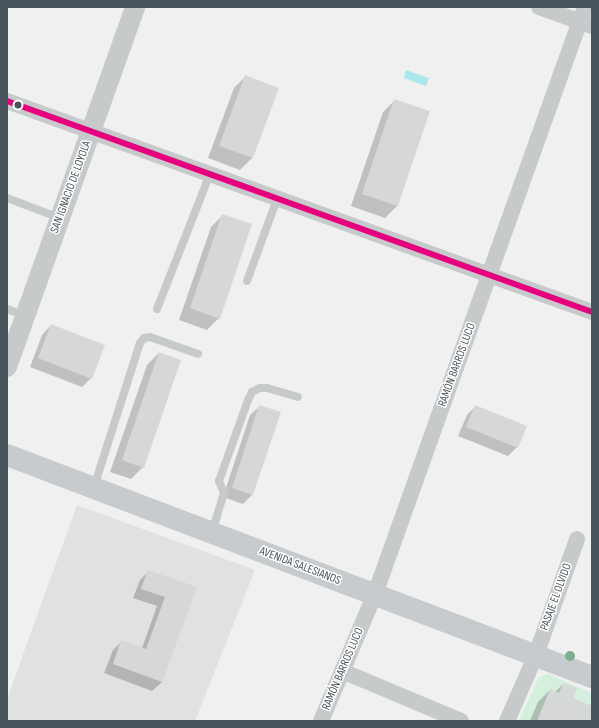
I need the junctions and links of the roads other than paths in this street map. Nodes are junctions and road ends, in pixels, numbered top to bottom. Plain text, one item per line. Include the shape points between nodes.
1 (135, 7) edge
2 (539, 7) edge
3 (586, 18) edge
4 (7, 101) edge
5 (90, 131) junction
6 (210, 174) junction
7 (7, 198) edge
8 (277, 199) junction
9 (60, 218) junction
10 (489, 275) junction
11 (247, 281) dead end
12 (157, 309) dead end
13 (16, 312) edge
14 (592, 312) edge
15 (198, 354) dead end
16 (7, 367) edge
17 (298, 398) dead end
18 (7, 455) edge
19 (94, 488) junction
20 (212, 533) junction
21 (577, 539) dead end
22 (375, 594) junction
23 (536, 655) junction
24 (342, 671) junction
25 (592, 677) edge
26 (321, 721) edge
27 (461, 721) edge
28 (507, 721) edge

1 - 5 street, SAN IGNACIO DE LOYOLA
2 - 3 street
3 - 10 street, RAMÓN BARROS LUCO
4 - 5 street
5 - 6 street
5 - 9 street, SAN IGNACIO DE LOYOLA
6 - 8 street
6 - 12 lane
7 - 9 lane
8 - 10 street
8 - 11 lane
9 - 13 street, SAN IGNACIO DE LOYOLA
10 - 14 street
10 - 22 street, RAMÓN BARROS LUCO
13 - 16 street, SAN IGNACIO DE LOYOLA
15 - 19 lane via 150,338 144,338 140,343
17 - 20 lane via 267,388 252,392 219,480 224,493
18 - 19 main road, AVENIDA SALESIANOS
19 - 20 main road, AVENIDA SALESIANOS
20 - 22 main road, AVENIDA SALESIANOS
21 - 23 street, PASAJE EL OLVIDO
22 - 23 main road, AVENIDA SALESIANOS
22 - 24 street, RAMÓN BARROS LUCO
23 - 25 main road, AVENIDA SALESIANOS
23 - 28 street, PASAJE EL OLVIDO
24 - 26 street, RAMÓN BARROS LUCO
24 - 27 street

